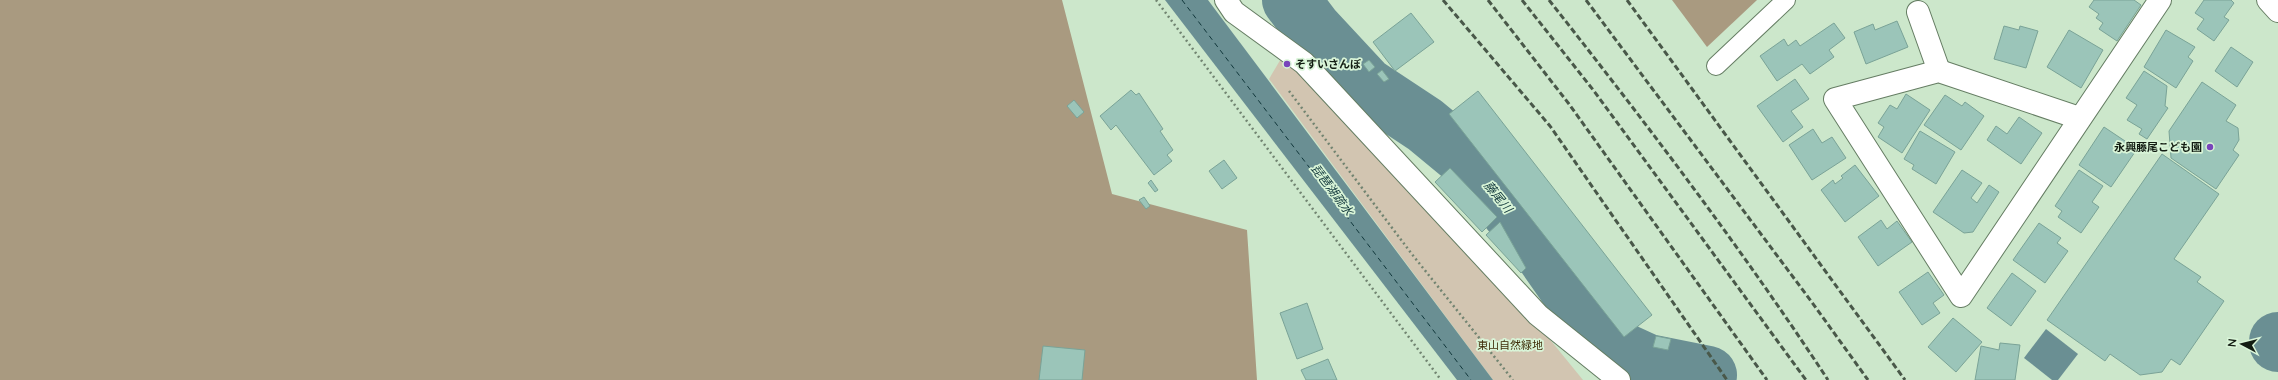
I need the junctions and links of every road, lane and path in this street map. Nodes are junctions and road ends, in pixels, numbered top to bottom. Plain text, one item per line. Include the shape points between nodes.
1 (1156, 0) edge
2 (1226, 0) edge
3 (1786, 0) edge
4 (2160, 0) edge
5 (2268, 0) edge
6 (2278, 11) edge
7 (1918, 12) dead end
8 (1716, 66) dead end
9 (1939, 71) junction
10 (1287, 87) dead end
11 (2079, 118) junction
12 (1441, 380) edge
13 (1513, 380) edge
14 (1619, 380) edge

1 - 12 path
2 - 14 street via 1234,12 1304,63 1538,315
3 - 8 lane
4 - 11 street
5 - 6 street
7 - 9 street
9 - 11 street
9 - 11 street via 1836,99 1961,296
10 - 13 path via 1411,253

